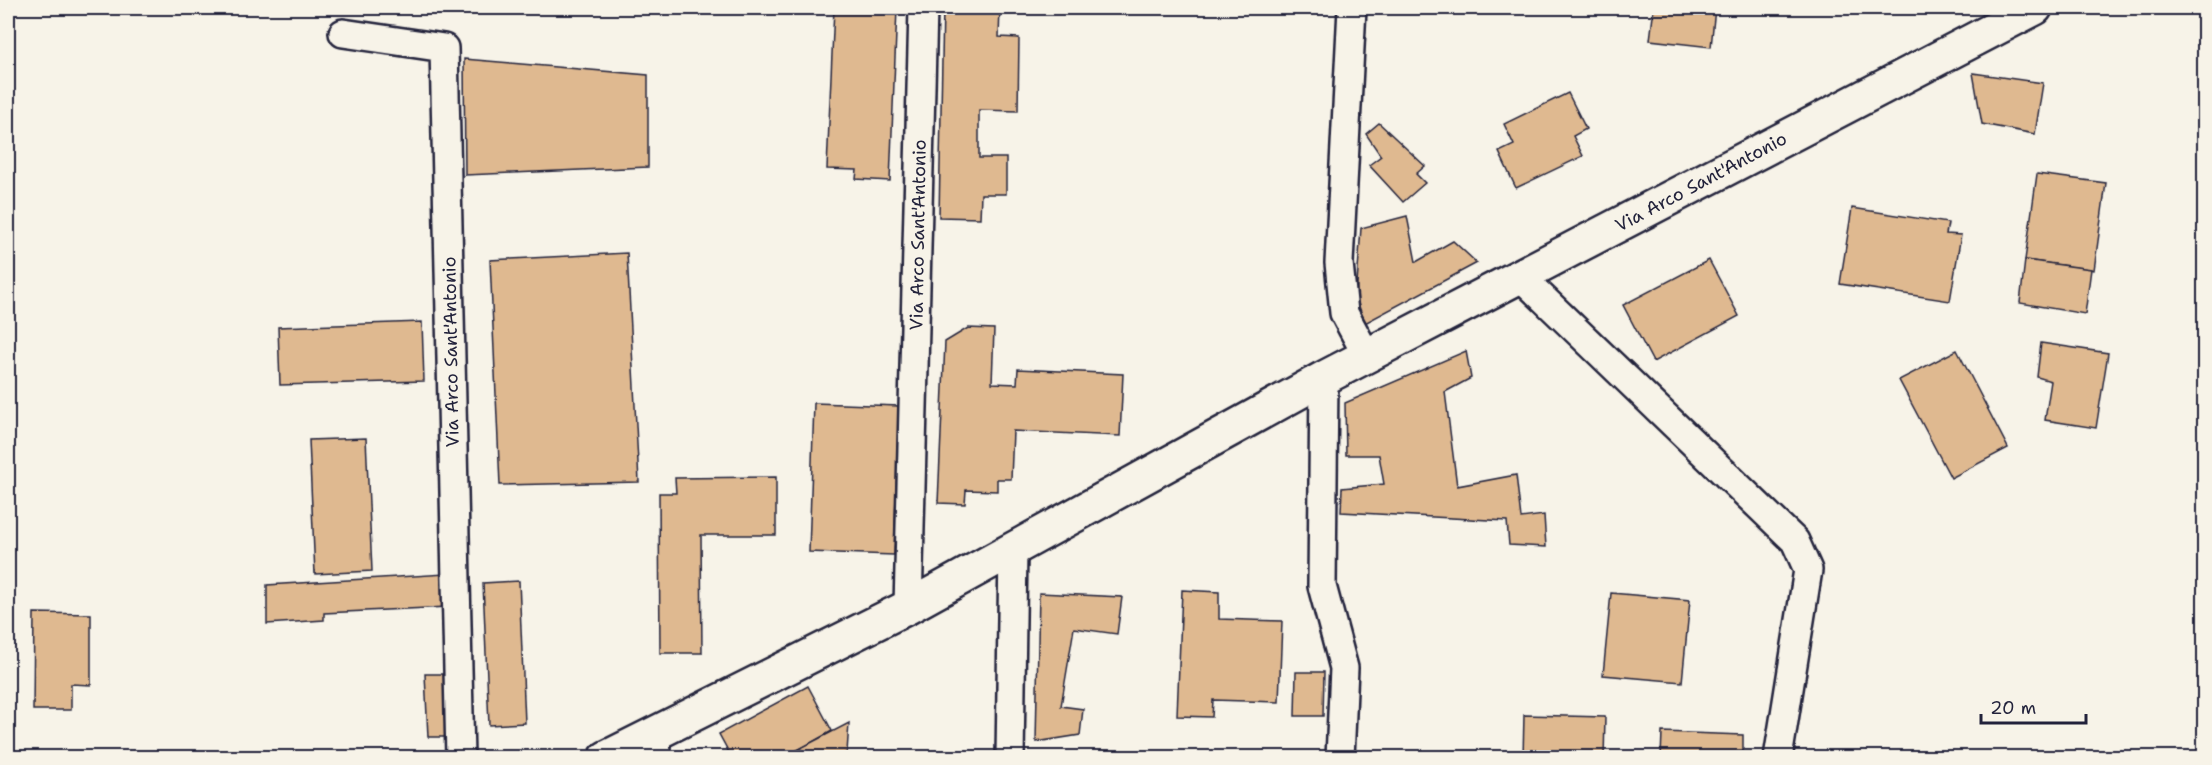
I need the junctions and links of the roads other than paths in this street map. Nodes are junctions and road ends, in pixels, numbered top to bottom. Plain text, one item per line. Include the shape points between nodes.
1 (924, 8) edge
2 (1352, 8) edge
3 (2035, 8) edge
4 (343, 33) dead end
5 (1521, 277) junction
6 (1367, 356) junction
7 (1324, 378) junction
8 (1013, 549) junction
9 (908, 607) junction
10 (663, 743) edge
11 (460, 758) edge
12 (606, 758) edge
13 (1010, 758) edge
14 (1340, 758) edge
15 (1778, 758) edge

1 - 9 street, Via Arco Sant'Antonio
2 - 6 street via 1339,263 1344,313
3 - 5 street, Via Arco Sant'Antonio
4 - 11 street, Via Arco Sant'Antonio via 444,48
5 - 6 street, Via Arco Sant'Antonio
5 - 15 street via 1795,541 1808,570
6 - 7 street, Via Arco Sant'Antonio
7 - 8 street, Via Arco Sant'Antonio
7 - 14 street via 1322,586 1344,668
8 - 9 street, Via Arco Sant'Antonio
8 - 13 street
9 - 10 street, Via Arco Sant'Antonio
10 - 12 street, Via Arco Sant'Antonio

